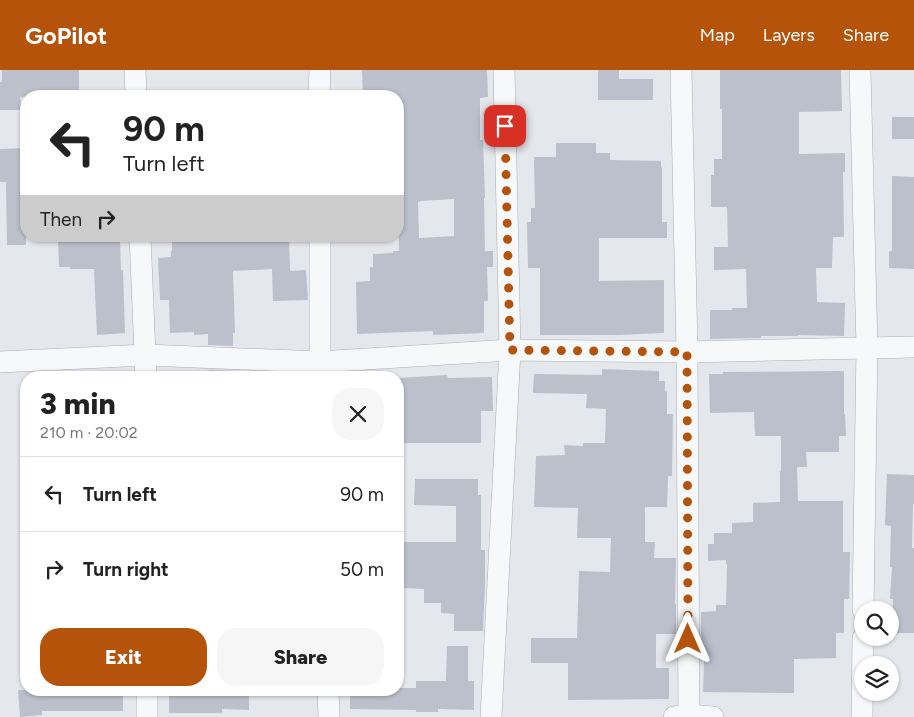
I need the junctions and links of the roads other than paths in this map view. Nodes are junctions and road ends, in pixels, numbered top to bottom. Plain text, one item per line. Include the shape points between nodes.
1 (135, 70) edge
2 (320, 70) edge
3 (504, 70) edge
4 (682, 70) edge
5 (860, 70) edge
6 (136, 90) edge
7 (319, 90) edge
8 (140, 242) edge
9 (320, 242) edge
10 (914, 347) edge
11 (867, 348) junction
12 (510, 350) junction
13 (687, 352) junction
14 (146, 355) junction
15 (0, 362) edge
16 (319, 370) edge
17 (146, 371) edge
18 (863, 601) edge
19 (863, 646) edge
20 (147, 696) edge
21 (328, 696) edge
22 (684, 716) edge
23 (147, 717) edge
24 (329, 717) edge
25 (491, 717) edge
26 (713, 717) edge
27 (862, 717) edge

1 - 6 street
2 - 7 street
3 - 12 street
4 - 13 street
5 - 11 street
8 - 14 street
9 - 16 street
10 - 11 street
11 - 13 street
11 - 18 street
12 - 13 street
12 - 16 street
12 - 25 street
13 - 22 street
14 - 15 street
14 - 16 street
14 - 17 street
19 - 27 street
20 - 23 street
21 - 24 street
22 - 26 street

